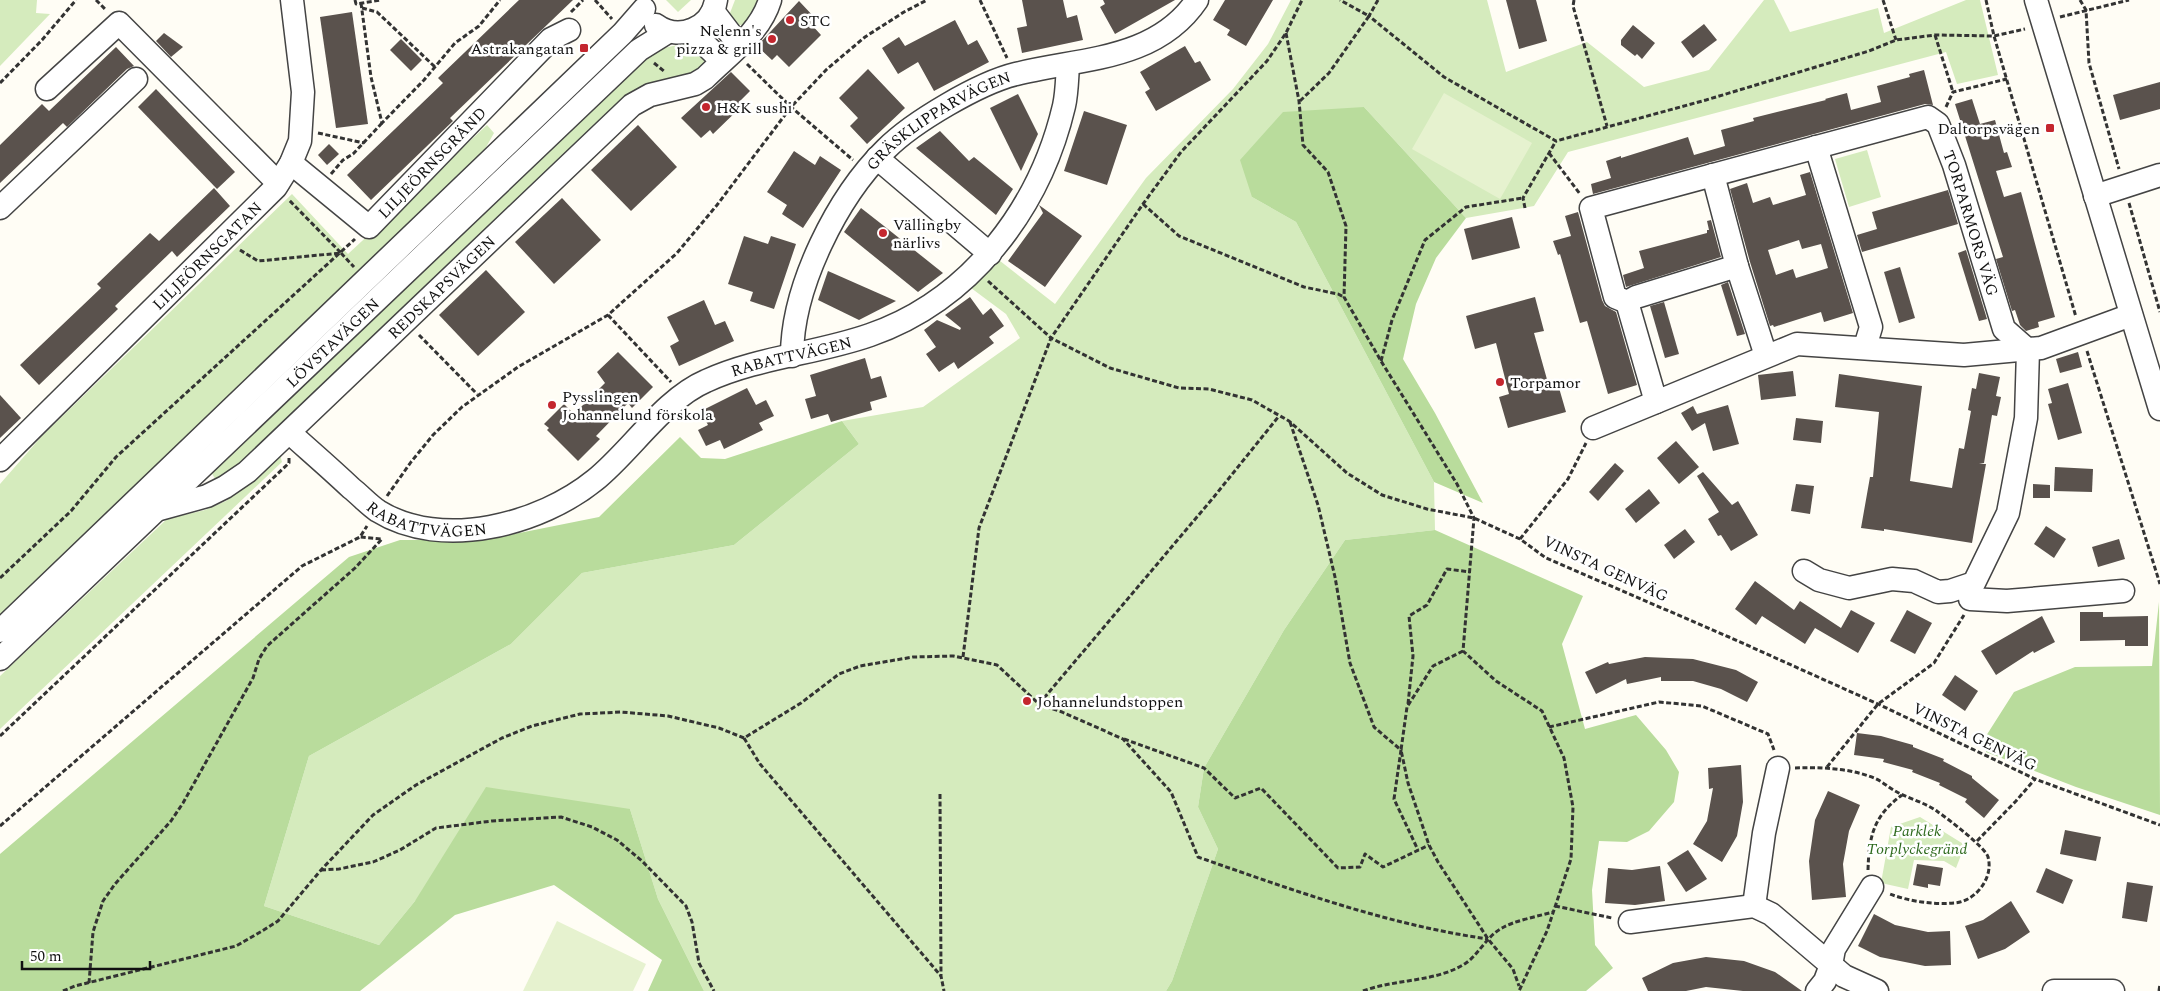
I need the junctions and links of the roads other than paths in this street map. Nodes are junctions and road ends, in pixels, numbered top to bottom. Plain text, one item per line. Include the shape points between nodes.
1 (292, 0) edge
2 (770, 0) edge
3 (1197, 0) edge
4 (2036, 0) edge
5 (643, 4) edge
6 (714, 6) edge
7 (569, 30) dead end
8 (691, 31) junction
9 (668, 32) junction
10 (732, 52) junction
11 (1068, 65) junction
12 (136, 78) dead end
13 (47, 89) dead end
14 (1816, 147) junction
15 (290, 163) junction
16 (871, 164) junction
17 (1712, 175) junction
18 (2160, 175) edge
19 (277, 185) junction
20 (2095, 196) junction
21 (0, 208) edge
22 (990, 254) junction
23 (1736, 266) junction
24 (1627, 302) junction
25 (2132, 315) junction
26 (1865, 347) junction
27 (2028, 350) junction
28 (792, 356) junction
29 (1766, 356) junction
30 (1656, 402) junction
31 (2160, 409) edge
32 (1593, 428) road end
33 (290, 433) junction
34 (0, 459) edge
35 (157, 510) junction
36 (1804, 571) dead end
37 (2123, 591) dead end
38 (1970, 598) road end
39 (0, 631) edge
40 (0, 659) edge
41 (1778, 768) road end
42 (1872, 887) road end
43 (1754, 906) junction
44 (1630, 922) road end
45 (1831, 965) junction
46 (1817, 991) edge
47 (1877, 991) edge
48 (2054, 991) edge
49 (2112, 991) edge

1 - 15 street, LILJEÖRNSGATAN via 303,92 300,141
2 - 10 street, REDSKAPSVÄGEN via 760,24
3 - 11 street, GRÄSKLIPPARVÄGEN via 1172,28 1145,44 1131,51
4 - 20 street
5 - 9 street, LÖVSTAVÄGEN via 650,19
5 - 39 street, LÖVSTAVÄGEN via 623,33
6 - 8 street via 708,20
6 - 10 street
7 - 15 street, LILJEÖRNSGRÄND via 551,39 369,227
8 - 9 street, LÖVSTAVÄGEN
8 - 10 street
9 - 35 street, LÖVSTAVÄGEN via 639,50
10 - 33 street, REDSKAPSVÄGEN via 695,84 650,95 632,105
11 - 16 street, GRÄSKLIPPARVÄGEN via 1015,74 966,94 925,119
11 - 22 street, RABATTVÄGEN via 1065,103 1041,172 1023,210
12 - 21 street
13 - 19 street via 119,23
14 - 17 street
14 - 26 street via 1871,327
14 - 27 street, TORPARMORS VÄG via 1928,117 1938,124 1954,165 2004,329
15 - 19 street, LILJEÖRNSGATAN
16 - 22 street
16 - 28 street, GRÄSKLIPPARVÄGEN via 819,248 794,320
17 - 23 street
17 - 24 street via 1591,208 1615,297
18 - 20 street
19 - 34 street, LILJEÖRNSGATAN
20 - 25 street
22 - 28 street, RABATTVÄGEN via 948,293 911,317 871,335
23 - 24 street
23 - 29 street
24 - 30 street
25 - 27 street
25 - 31 street
26 - 27 street via 1964,355
26 - 29 street via 1797,344
27 - 36 street via 2026,418 2008,513 1974,583 1938,592 1914,581 1892,579 1849,588 1819,580
28 - 33 street, RABATTVÄGEN via 746,366 705,381 683,394 595,480 563,501 490,528 430,529 395,520 377,510
29 - 30 street
30 - 32 street
33 - 35 street, REDSKAPSVÄGEN via 247,472 225,487
35 - 40 street, LÖVSTAVÄGEN
37 - 38 street via 2007,600
41 - 43 street via 1764,833
42 - 45 street via 1834,949
43 - 44 street
43 - 45 street via 1771,914
45 - 46 street
45 - 47 street via 1844,976
48 - 49 street

